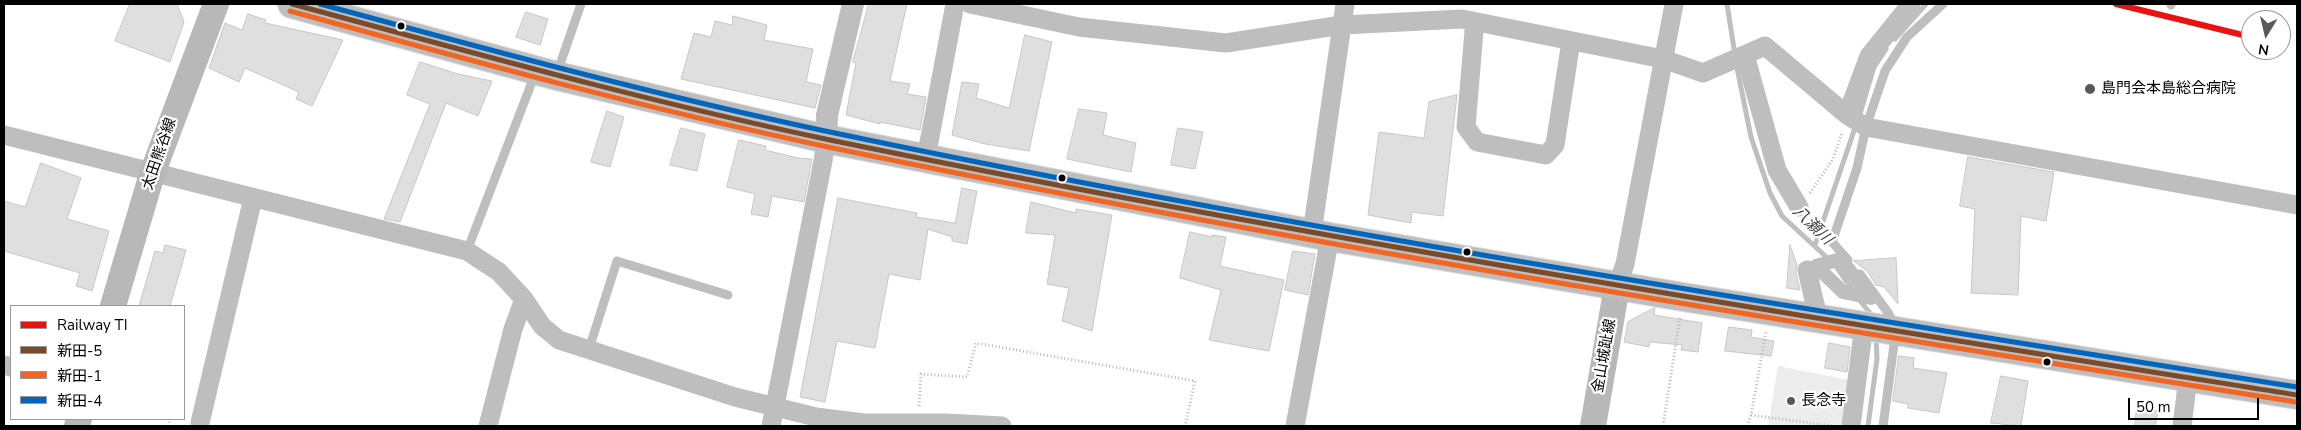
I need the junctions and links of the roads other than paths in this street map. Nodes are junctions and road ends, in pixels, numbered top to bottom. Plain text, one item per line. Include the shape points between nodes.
1 (216, 4) edge
2 (292, 4) edge
3 (581, 4) edge
4 (853, 4) edge
5 (955, 4) edge
6 (970, 4) edge
7 (1345, 4) edge
8 (1674, 4) edge
9 (1911, 4) edge
10 (1943, 4) edge
11 (1478, 22) junction
12 (1342, 25) junction
13 (1571, 41) junction
14 (1745, 55) junction
15 (1663, 59) junction
16 (547, 73) junction
17 (1859, 122) junction
18 (4, 136) edge
19 (826, 139) junction
20 (926, 158) junction
21 (152, 174) junction
22 (252, 198) junction
23 (2297, 205) edge
24 (1799, 207) road end
25 (1321, 235) junction
26 (467, 251) junction
27 (1807, 270) dead end
28 (1617, 286) junction
29 (728, 295) dead end
30 (524, 299) junction
31 (113, 305) edge
32 (1818, 317) junction
33 (1877, 327) junction
34 (589, 349) junction
35 (2188, 378) junction
36 (2297, 395) edge
37 (775, 406) junction
38 (199, 423) edge
39 (488, 426) edge
40 (771, 426) edge
41 (1002, 426) edge
42 (1295, 426) edge
43 (1593, 426) edge
44 (1851, 426) edge
45 (1883, 426) edge
46 (2182, 426) edge

1 - 21 main road, 太田熊谷線
2 - 16 main road
3 - 16 lane
4 - 19 street via 827,115
5 - 20 street
6 - 12 street via 1080,27 1226,43
7 - 12 street
8 - 15 street
9 - 17 street via 1870,56
10 - 17 lane via 1896,53
11 - 12 street via 1462,19
11 - 13 street
11 - 13 street via 1474,32 1466,127 1477,142 1546,155 1555,145
12 - 25 street
13 - 15 street
14 - 15 street via 1696,70
14 - 17 street via 1765,46
14 - 24 street via 1777,170
15 - 28 street via 1625,264
16 - 19 main road
16 - 26 lane via 531,89
17 - 23 street
17 - 33 lane via 1857,168 1832,242 1869,284 1889,314
18 - 21 street
19 - 20 main road
19 - 37 street
20 - 25 main road
21 - 22 street
21 - 31 main road, 太田熊谷線
22 - 26 street
22 - 38 street
25 - 28 main road
25 - 42 street
26 - 30 street via 499,272
27 - 32 street
28 - 32 main road
28 - 43 main road, 金山城趾線
29 - 34 lane via 617,260
30 - 34 street via 542,326 559,340
30 - 39 street
32 - 33 main road
33 - 35 main road
33 - 44 street
33 - 45 lane
34 - 37 street via 734,397
35 - 36 main road
35 - 46 street
37 - 40 street
37 - 41 street via 816,417 864,423

